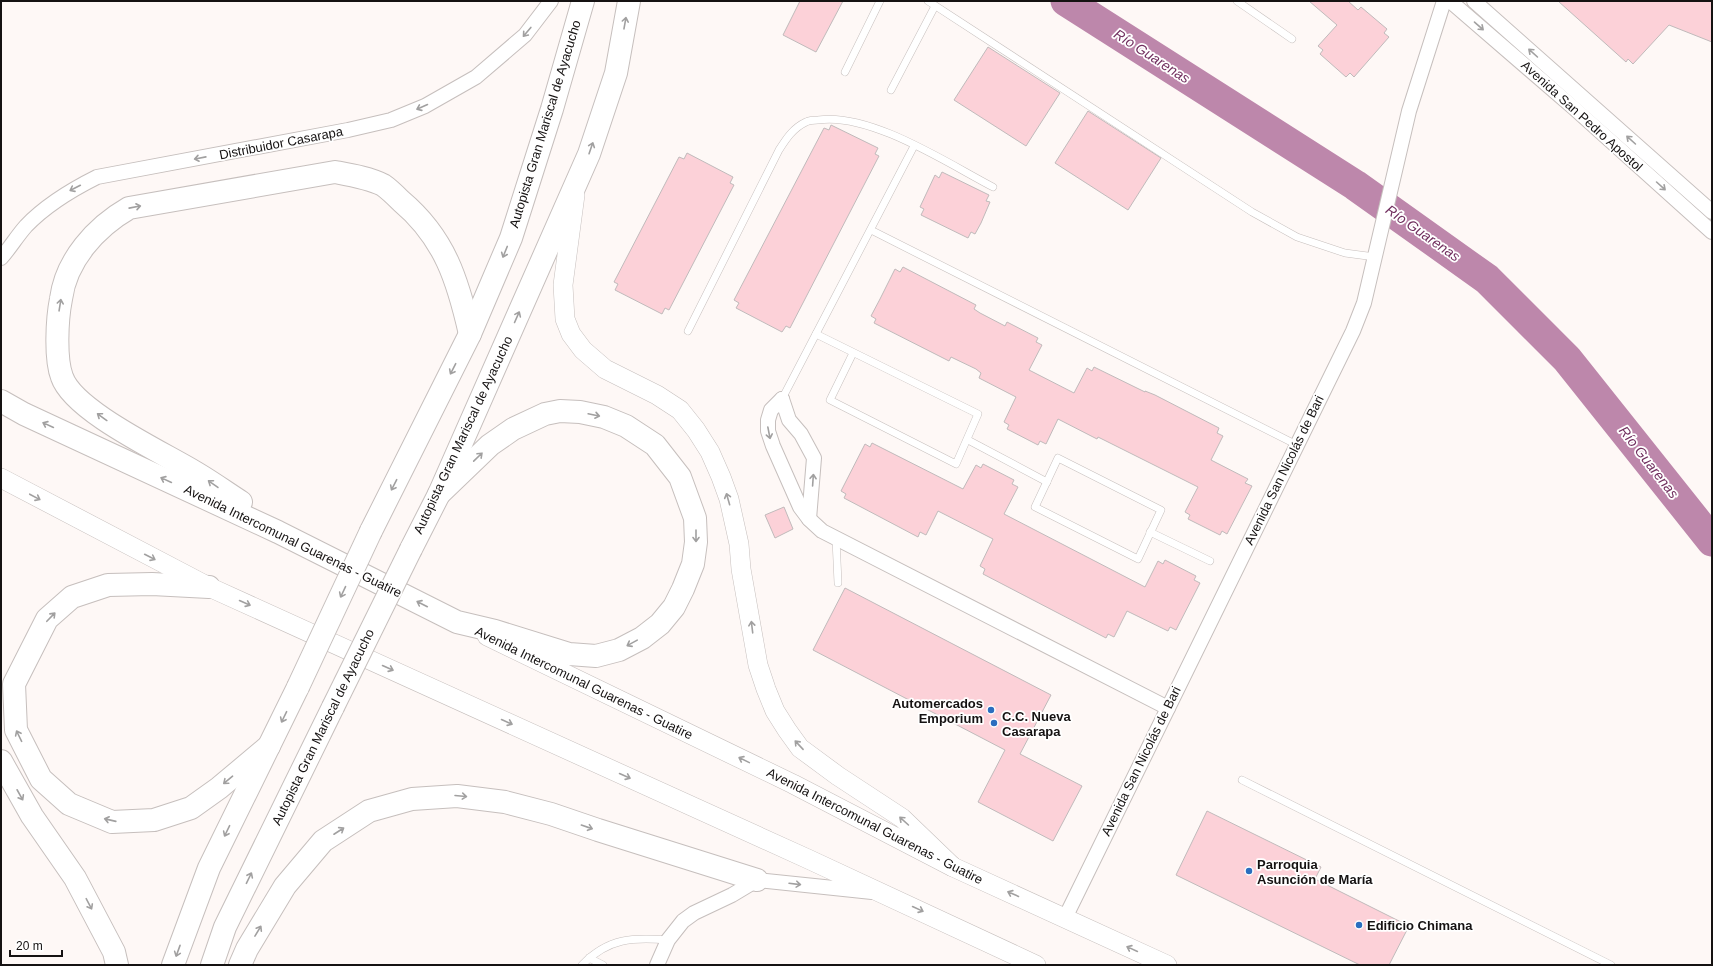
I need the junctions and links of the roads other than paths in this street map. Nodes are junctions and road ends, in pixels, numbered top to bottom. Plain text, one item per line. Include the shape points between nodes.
1 (551, 1) edge
2 (583, 1) edge
3 (629, 1) edge
4 (880, 1) edge
5 (928, 1) edge
6 (1237, 1) edge
7 (1444, 1) edge
8 (1450, 1) edge
9 (1474, 1) edge
10 (935, 6) junction
11 (1292, 38) dead end
12 (844, 72) dead end
13 (892, 90) dead end
14 (914, 146) junction
15 (576, 184) junction
16 (993, 187) dead end
17 (1712, 212) edge
18 (872, 230) junction
19 (1712, 232) edge
20 (1375, 257) junction
21 (1, 258) edge
22 (688, 331) dead end
23 (470, 334) junction
24 (816, 334) junction
25 (853, 353) junction
26 (782, 399) junction
27 (1, 402) edge
28 (968, 440) junction
29 (1297, 445) junction
30 (1, 478) edge
31 (1047, 482) junction
32 (439, 494) junction
33 (809, 519) junction
34 (278, 532) junction
35 (1150, 532) junction
36 (836, 539) junction
37 (1210, 561) dead end
38 (838, 583) dead end
39 (209, 587) junction
40 (457, 622) junction
41 (1168, 708) junction
42 (269, 746) junction
43 (1, 761) edge
44 (1242, 780) dead end
45 (953, 867) junction
46 (757, 880) junction
47 (882, 892) junction
48 (1065, 918) junction
49 (668, 940) junction
50 (589, 958) junction
51 (117, 965) edge
52 (173, 965) edge
53 (212, 965) edge
54 (240, 965) edge
55 (582, 965) edge
56 (603, 965) edge
57 (657, 965) edge
58 (1036, 965) edge
59 (1167, 965) edge
60 (1611, 965) edge

1 -> 21 street, Distribuidor Casarapa via 524,36 498,59 476,77 426,106 391,120 348,130 96,177 67,192 25,226
2 -> 23 highway, Autopista Gran Mariscal de Ayacucho via 552,110 511,238
15 -> 3 highway, Autopista Gran Mariscal de Ayacucho via 590,154 616,73
4 - 12 lane
5 - 10 lane
6 - 11 lane
7 - 20 street, Avenida San Nicolás de Bari via 1409,111
8 -> 19 street, Avenida San Pedro Apostol
17 -> 9 street, Avenida San Pedro Apostol
10 - 13 lane
10 - 20 lane via 1252,212 1298,237 1345,253
14 - 16 lane
14 - 18 lane
14 - 22 lane via 872,127 832,118 807,121 792,131 779,150
32 -> 15 highway, Autopista Gran Mariscal de Ayacucho
45 -> 15 main road via 902,818 800,748 775,711 758,665 741,570 739,544 728,499 710,452 680,410 605,369 583,350 571,334 565,319 563,285
18 - 24 lane
18 - 29 lane
20 - 29 street, Avenida San Nicolás de Bari via 1364,303 1353,331
34 -> 23 highway via 256,511 199,474 114,426 76,398 62,378 58,354 58,313 62,290 68,272 81,250 111,218 129,208 335,172 383,185 409,208 432,234 449,261 462,297
23 -> 42 highway, Autopista Gran Mariscal de Ayacucho, bridge via 371,531
24 - 25 lane
24 - 26 lane
25 - 28 lane via 978,414
25 - 28 lane via 830,400 956,464
33 -> 26 street via 814,458 801,434 789,420
26 -> 33 street via 771,410 768,431 800,507
34 -> 27 highway, Avenida Intercomunal Guarenas - Guatire
28 - 31 lane
29 - 41 street, Avenida San Nicolás de Bari
30 -> 39 main road
31 - 35 lane via 1058,458 1161,510
31 - 35 lane via 1035,507 1138,559
32 -> 40 highway via 490,445 513,429 545,414 560,411 580,412 604,417 626,426 655,445 680,477 695,518 696,542 693,564 674,607 660,624 642,638 619,650 596,656 569,654
53 -> 32 highway, Autopista Gran Mariscal de Ayacucho, bridge via 225,927
33 - 36 street
40 -> 34 highway, Avenida Intercomunal Guarenas - Guatire
35 - 37 lane
36 - 38 lane
36 - 41 street
42 -> 39 highway via 191,808 154,820 112,822 69,804 41,779 16,730 14,684 47,619 72,597 108,585
39 -> 47 main road
45 -> 40 main road, Avenida Intercomunal Guarenas - Guatire via 793,784
41 - 48 street, Avenida San Nicolás de Bari
42 -> 52 highway, Autopista Gran Mariscal de Ayacucho via 208,868
43 -> 51 highway via 32,816 75,878 114,952
44 - 60 lane
48 -> 45 main road, Avenida Intercomunal Guarenas - Guatire
46 -> 47 street
46 - 49 street via 694,913
54 -> 46 highway via 285,886 324,841 369,811 412,799 457,796 505,802 551,814
47 -> 58 main road
59 -> 48 main road, Avenida Intercomunal Guarenas - Guatire
49 - 50 lane via 631,939 611,945
49 - 57 street
50 - 55 lane
50 - 56 lane

